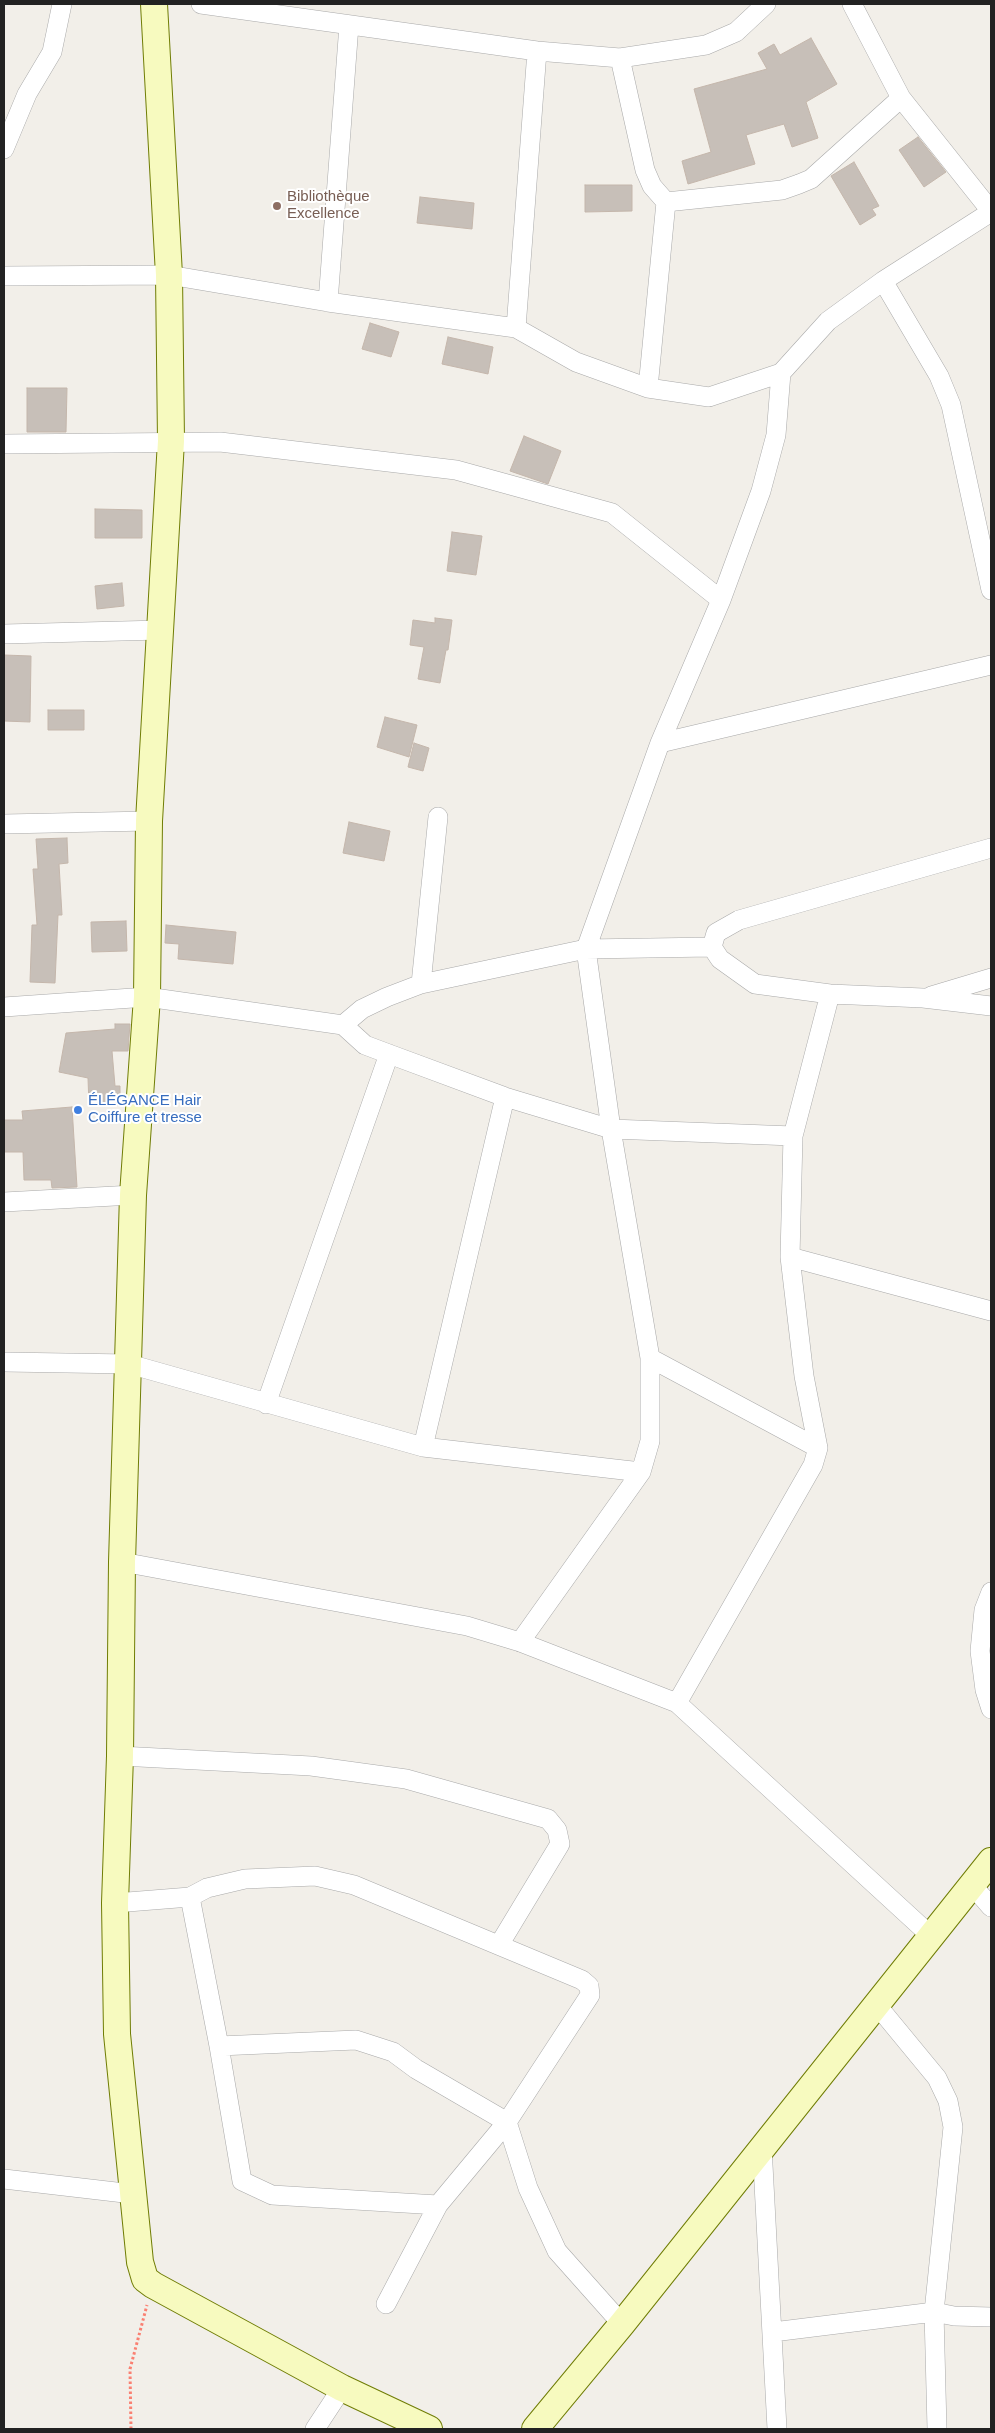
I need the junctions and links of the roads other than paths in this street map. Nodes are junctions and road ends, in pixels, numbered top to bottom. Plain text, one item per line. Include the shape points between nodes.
1 (62, 4) edge
2 (154, 4) edge
3 (201, 4) edge
4 (766, 4) edge
5 (852, 4) edge
6 (349, 25) junction
7 (537, 51) junction
8 (620, 58) junction
9 (901, 98) junction
10 (7, 132) edge
11 (4, 149) edge
12 (666, 202) junction
13 (991, 212) edge
14 (169, 275) junction
15 (4, 276) edge
16 (883, 281) junction
17 (328, 302) junction
18 (516, 328) junction
19 (781, 372) junction
20 (648, 388) junction
21 (171, 441) junction
22 (4, 444) edge
23 (991, 590) edge
24 (722, 600) junction
25 (161, 630) junction
26 (4, 634) edge
27 (991, 665) edge
28 (660, 743) junction
29 (438, 817) dead end
30 (149, 820) junction
31 (4, 824) edge
32 (991, 848) edge
33 (712, 948) junction
34 (586, 949) junction
35 (991, 978) edge
36 (421, 984) junction
37 (830, 994) junction
38 (147, 997) junction
39 (923, 998) junction
40 (991, 1006) edge
41 (4, 1007) edge
42 (343, 1025) junction
43 (389, 1054) junction
44 (505, 1096) junction
45 (611, 1129) junction
46 (793, 1136) junction
47 (133, 1195) junction
48 (4, 1202) edge
49 (790, 1257) junction
50 (991, 1312) edge
51 (650, 1358) junction
52 (4, 1362) edge
53 (129, 1364) junction
54 (266, 1404) junction
55 (423, 1447) junction
56 (818, 1448) junction
57 (641, 1472) junction
58 (122, 1562) junction
59 (991, 1592) edge
60 (520, 1642) junction
61 (677, 1703) junction
62 (991, 1709) edge
63 (120, 1756) junction
64 (991, 1861) edge
65 (972, 1885) junction
66 (190, 1897) junction
67 (115, 1903) junction
68 (991, 1907) edge
69 (930, 1936) junction
70 (499, 1945) junction
71 (876, 2004) junction
72 (219, 2046) junction
73 (507, 2122) junction
74 (762, 2146) junction
75 (4, 2180) edge
76 (133, 2194) junction
77 (438, 2205) junction
78 (386, 2304) dead end
79 (934, 2312) junction
80 (991, 2317) edge
81 (622, 2324) junction
82 (773, 2332) junction
83 (342, 2388) junction
84 (315, 2429) edge
85 (429, 2429) edge
86 (535, 2429) edge
87 (777, 2429) edge
88 (937, 2429) edge

1 - 10 street via 52,52
2 - 14 main road
3 - 6 street
4 - 8 street via 736,32 706,44
5 - 9 street
6 - 7 street
6 - 17 street
7 - 8 street
7 - 18 street
8 - 12 street via 645,170 652,186
9 - 12 street via 811,179 782,190
9 - 13 street
10 - 11 street
12 - 20 street
13 - 16 street
14 - 15 street
14 - 17 street
14 - 21 main road
16 - 19 street via 828,321
16 - 23 street via 939,376 951,405
17 - 18 street
18 - 20 street via 576,362
19 - 20 street via 709,397
19 - 24 street via 776,435 761,491
21 - 22 street
21 - 24 street via 220,442 456,470 612,513
21 - 25 main road
24 - 28 street
25 - 26 street
25 - 30 main road
27 - 28 street
28 - 34 street
29 - 36 street
30 - 31 street
30 - 38 main road
32 - 33 street via 739,920 716,932
33 - 34 street
33 - 37 street via 720,959 755,984
34 - 36 street
34 - 45 street
35 - 39 street
36 - 42 street via 362,1009
37 - 39 street
37 - 46 street
38 - 41 street
38 - 42 street
38 - 47 main road
39 - 40 street
42 - 43 street via 365,1045
43 - 44 street
43 - 54 street
44 - 45 street
44 - 55 street
45 - 46 street
45 - 51 street
46 - 49 street
47 - 48 street
47 - 53 main road
49 - 50 street
49 - 56 street via 804,1376
51 - 56 street
51 - 57 street via 650,1441
52 - 53 street
53 - 54 street
53 - 58 main road
54 - 55 street
55 - 57 street
56 - 61 street via 814,1466
57 - 60 street
58 - 60 street via 467,1626
58 - 63 main road
59 - 62 street via 984,1610 980,1651
60 - 61 street
61 - 69 street
63 - 67 main road
63 - 70 street via 311,1766 406,1779 548,1819 557,1830 560,1844
64 - 65 main road
65 - 68 street
65 - 69 main road
66 - 67 street
66 - 70 street via 207,1888 245,1879 315,1876 354,1885
66 - 72 street
67 - 76 main road via 117,2034
69 - 71 main road
70 - 73 street via 582,1980 589,1986 590,1995
71 - 74 main road
71 - 79 street via 937,2078 948,2101 953,2128
72 - 73 street via 356,2040 393,2052
72 - 77 street via 242,2181 272,2196
73 - 77 street
73 - 81 street via 528,2188 557,2251
74 - 81 main road
74 - 82 street
75 - 76 street
76 - 83 main road via 141,2270 152,2286
77 - 78 street
79 - 80 street
79 - 82 street
79 - 88 street
81 - 86 main road
82 - 87 street
83 - 84 street
83 - 85 main road

